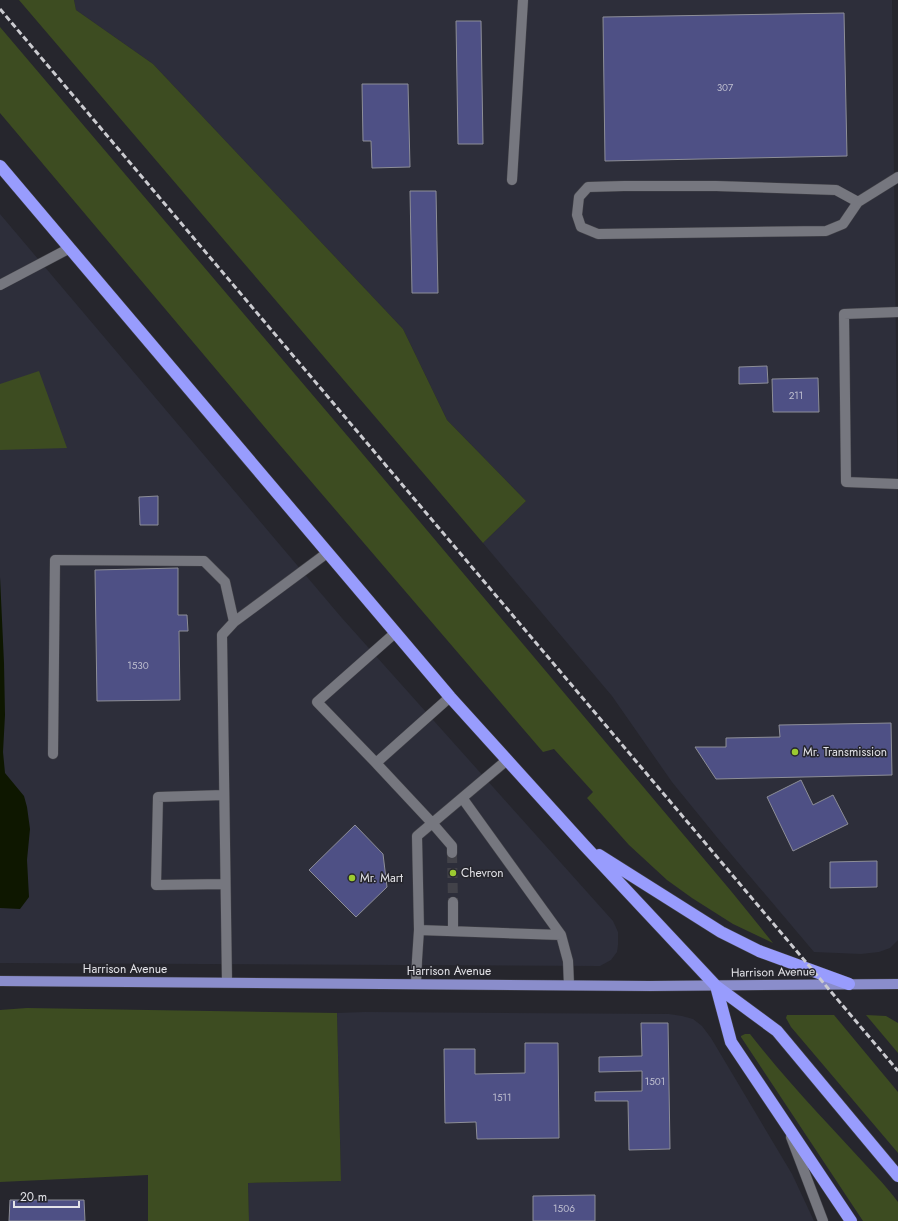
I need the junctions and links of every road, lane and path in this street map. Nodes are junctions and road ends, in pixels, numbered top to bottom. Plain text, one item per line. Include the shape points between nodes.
1 (523, 0) edge
2 (0, 166) edge
3 (898, 177) edge
4 (512, 180) dead end
5 (858, 202) junction
6 (70, 248) junction
7 (0, 286) edge
8 (898, 312) edge
9 (898, 484) edge
10 (327, 553) junction
11 (234, 622) junction
12 (395, 633) junction
13 (450, 697) junction
14 (53, 754) dead end
15 (507, 760) junction
16 (376, 764) junction
17 (224, 795) junction
18 (463, 799) junction
19 (433, 824) junction
20 (584, 845) junction
21 (452, 853) tunnel mouth
22 (226, 884) junction
23 (452, 902) tunnel mouth
24 (419, 930) junction
25 (453, 930) junction
26 (561, 935) junction
27 (0, 981) edge
28 (227, 982) junction
29 (416, 983) junction
30 (849, 984) junction
31 (898, 984) edge
32 (569, 985) junction
33 (716, 986) junction
34 (785, 1122) junction
35 (898, 1176) edge
36 (823, 1221) edge
37 (851, 1221) edge

1 - 4 street
2 - 6 highway
3 - 5 street
5 - 5 street via 836,190 716,186 588,187 579,197 577,215 581,227 598,234 826,231 843,224
6 - 7 street
6 - 10 highway
8 - 9 street via 844,314 846,482
10 - 11 street
10 - 12 highway
11 - 14 street via 225,582 204,561 55,560
11 - 17 street via 222,635
12 - 13 highway
12 - 16 street via 317,702
13 - 15 highway
13 - 16 street
15 - 18 street
15 - 20 highway
16 - 19 street
17 - 22 street
17 - 22 street via 158,797 156,885
18 - 19 street
18 - 26 street
19 - 21 street via 452,846
19 - 24 street via 417,836
20 - 30 highway via 721,932 759,951
20 - 33 highway
22 - 28 street
23 - 25 street
24 - 25 street
24 - 29 street
25 - 26 street
26 - 32 street via 568,961
27 - 28 main road, Harrison Avenue
28 - 29 main road, Harrison Avenue
29 - 32 main road, Harrison Avenue
30 - 31 main road, Harrison Avenue
30 - 33 main road, Harrison Avenue
32 - 33 main road, Harrison Avenue
33 - 34 highway via 731,1042
33 - 35 highway via 777,1031
34 - 36 street
34 - 37 highway

